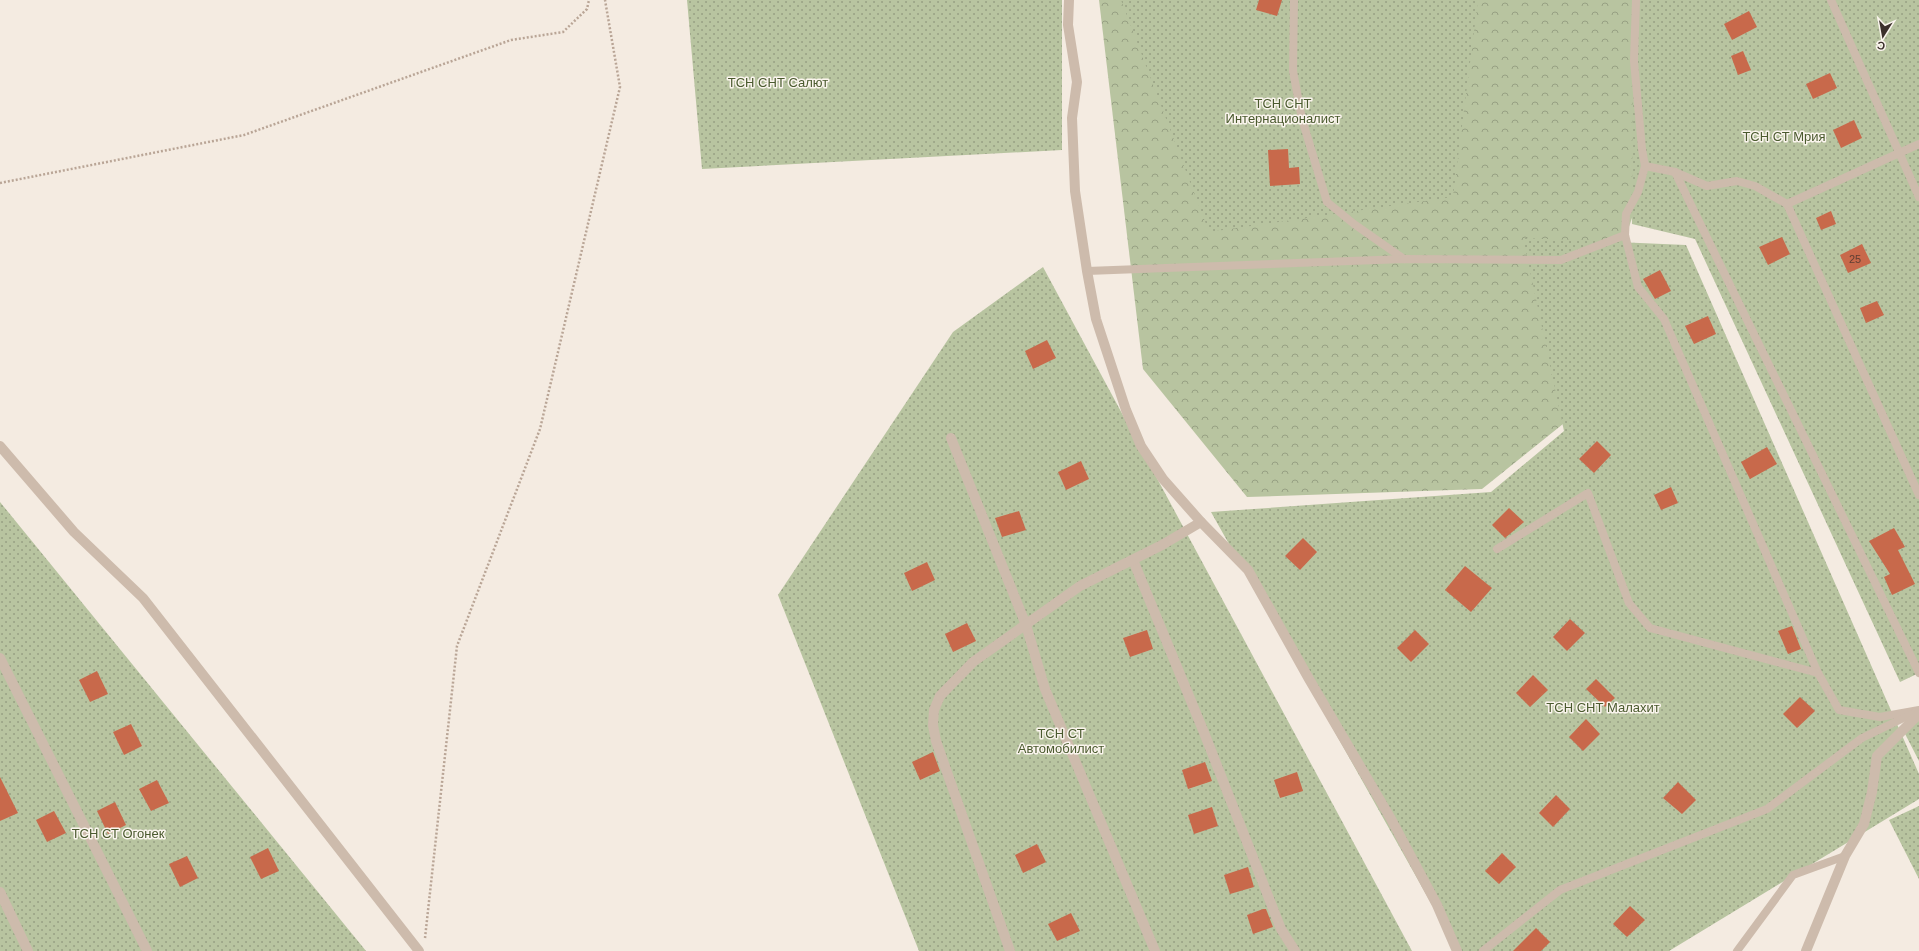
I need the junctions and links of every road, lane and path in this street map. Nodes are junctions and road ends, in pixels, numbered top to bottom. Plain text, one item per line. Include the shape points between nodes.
1 (589, 0) edge
2 (605, 0) edge
3 (1069, 0) edge
4 (1294, 0) edge
5 (1636, 0) edge
6 (1831, 0) edge
7 (1919, 144) edge
8 (1900, 152) junction
9 (1645, 166) junction
10 (1675, 172) junction
11 (0, 183) edge
12 (1919, 197) edge
13 (1787, 204) junction
14 (1625, 235) junction
15 (1404, 259) junction
16 (1087, 271) junction
17 (951, 438) dead end
18 (0, 446) edge
19 (1919, 495) edge
20 (1201, 522) junction
21 (1497, 549) dead end
22 (1133, 560) junction
23 (1026, 625) junction
24 (0, 658) edge
25 (1818, 673) junction
26 (1919, 673) edge
27 (1919, 710) edge
28 (1919, 714) edge
29 (1845, 856) junction
30 (0, 892) edge
31 (422, 947) edge
32 (28, 951) edge
33 (147, 951) edge
34 (1010, 951) edge
35 (1155, 951) edge
36 (1295, 951) edge
37 (1457, 951) edge
38 (1483, 951) edge
39 (1737, 951) edge
40 (1806, 951) edge

1 - 11 path via 587,9 563,32 511,40 244,135
2 - 31 path via 620,87 540,429 457,646
3 - 16 street via 1068,25 1077,82 1072,118 1075,191
4 - 15 lane via 1293,71 1302,119 1327,202
5 - 9 lane via 1634,61
6 - 8 lane
7 - 8 lane
8 - 12 lane
8 - 13 lane
9 - 10 lane
9 - 14 lane via 1638,192 1626,214
10 - 13 lane via 1707,186 1737,181 1755,186
10 - 26 lane
13 - 19 lane
14 - 15 lane via 1562,260
14 - 25 lane via 1638,287 1664,319
15 - 16 lane
16 - 20 street via 1096,319 1126,410 1141,446 1163,479
17 - 23 street
18 - 31 street via 74,532 142,598
20 - 22 street
20 - 37 street via 1248,570 1391,819 1437,905
21 - 25 lane via 1588,493 1629,604 1650,628
22 - 23 street via 1080,586
22 - 36 street via 1281,929
23 - 34 street via 973,662 940,696 934,710 933,726
23 - 35 street via 1045,688
24 - 33 street
25 - 27 lane via 1839,710 1880,717
27 - 38 lane via 1862,738 1767,810 1560,890
28 - 29 street via 1877,756 1864,824
29 - 39 lane via 1793,875
29 - 40 street
30 - 32 street

